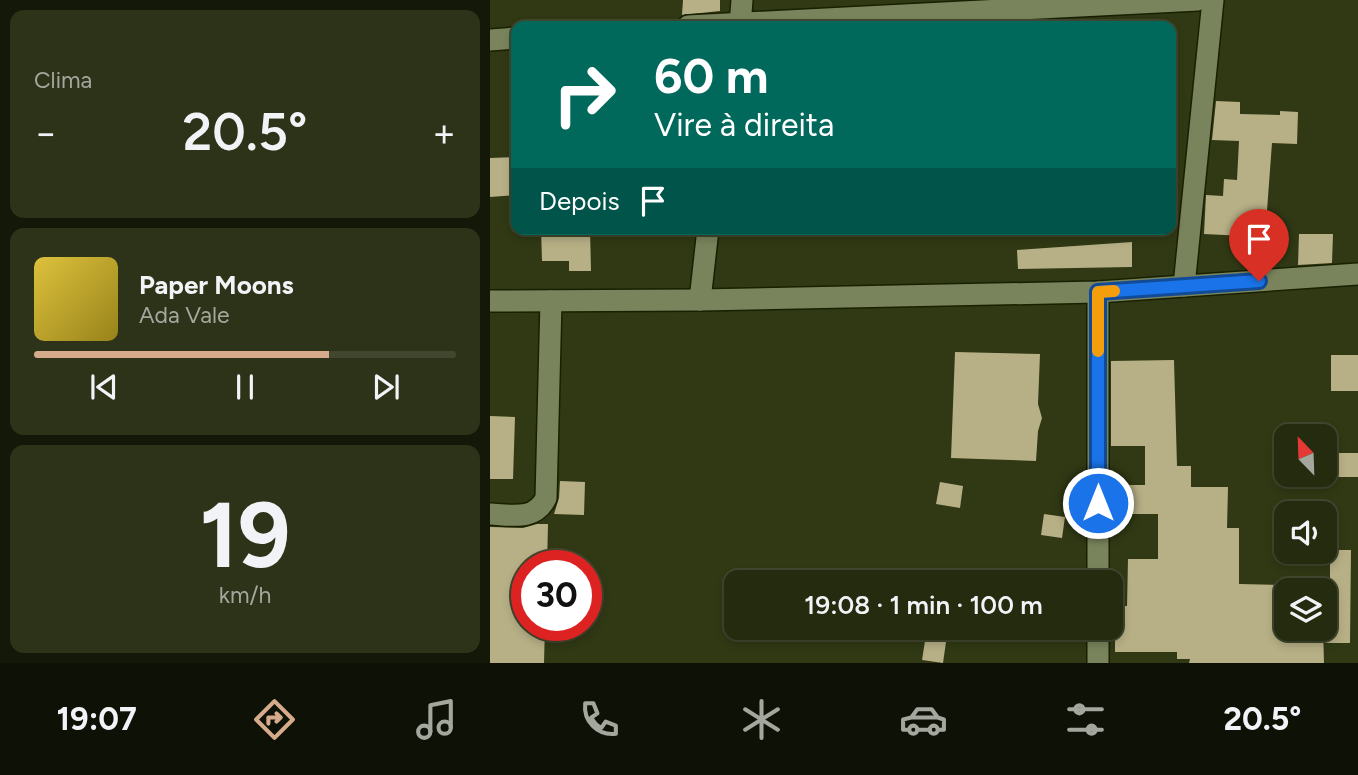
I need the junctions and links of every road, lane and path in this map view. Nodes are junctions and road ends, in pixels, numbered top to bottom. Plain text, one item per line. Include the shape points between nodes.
1 (742, 0) edge
2 (1198, 0) edge
3 (1213, 0) edge
4 (740, 21) edge
5 (797, 21) edge
6 (511, 38) edge
7 (490, 40) edge
8 (707, 235) edge
9 (1358, 274) edge
10 (1184, 286) junction
11 (1098, 292) junction
12 (700, 300) junction
13 (490, 301) edge
14 (551, 301) junction
15 (490, 514) edge
16 (1098, 570) edge
17 (1098, 640) edge
18 (1098, 663) edge

1 - 4 street
2 - 5 street
3 - 10 street
6 - 7 street
8 - 12 street
9 - 10 street
10 - 11 street
11 - 12 street
11 - 16 street
12 - 14 street
13 - 14 street
14 - 15 street via 546,498 532,513
17 - 18 street

